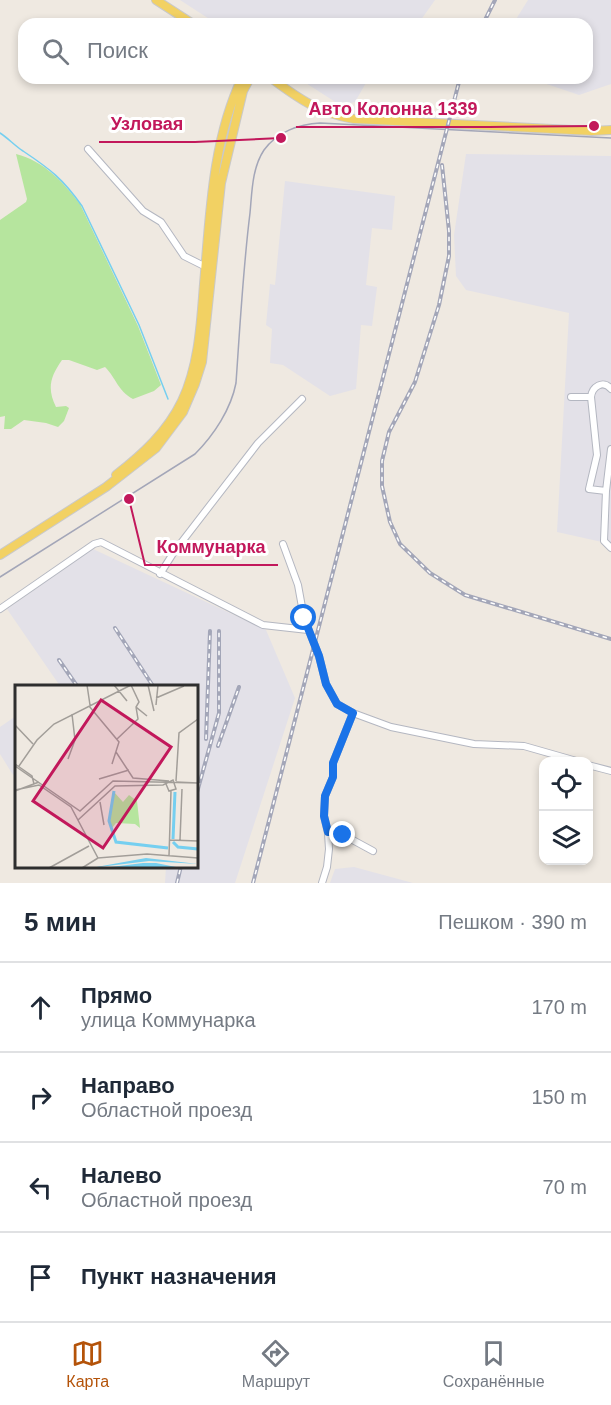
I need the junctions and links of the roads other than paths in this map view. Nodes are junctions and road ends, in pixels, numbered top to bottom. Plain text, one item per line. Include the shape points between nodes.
1 (156, 0) edge
2 (184, 18) edge
3 (240, 84) edge
4 (247, 84) edge
5 (279, 84) edge
6 (610, 130) edge
7 (87, 148) dead end
8 (206, 267) junction
9 (611, 389) edge
10 (571, 397) dead end
11 (591, 398) junction
12 (302, 399) dead end
13 (611, 449) edge
14 (596, 458) junction
15 (607, 468) junction
16 (606, 491) junction
17 (283, 544) dead end
18 (611, 548) edge
19 (0, 549) edge
20 (0, 555) edge
21 (160, 574) junction
22 (0, 609) edge
23 (308, 630) junction
24 (353, 713) junction
25 (568, 757) edge
26 (593, 766) edge
27 (611, 771) edge
28 (328, 832) junction
29 (373, 851) dead end
30 (322, 883) edge

1 - 2 main road
3 - 8 main road via 216,171
4 - 20 main road via 221,183 202,362 183,412 156,448 132,469
5 - 6 main road via 316,109 354,119
7 - 8 street via 143,211 161,222 184,256
8 - 19 main road via 193,371 182,402 162,434 115,475
9 - 11 street via 603,384 595,387
10 - 11 street
11 - 14 street
12 - 21 street via 258,443
13 - 15 street
14 - 15 street
14 - 16 street via 589,489
15 - 16 street
16 - 18 street via 604,541
17 - 23 street
21 - 22 street via 101,542
21 - 23 street via 263,625
23 - 24 street via 326,684 337,704
24 - 25 street via 391,727 474,744 524,746
24 - 28 street via 325,796
26 - 27 street
28 - 29 street via 338,832
28 - 30 street via 327,867

